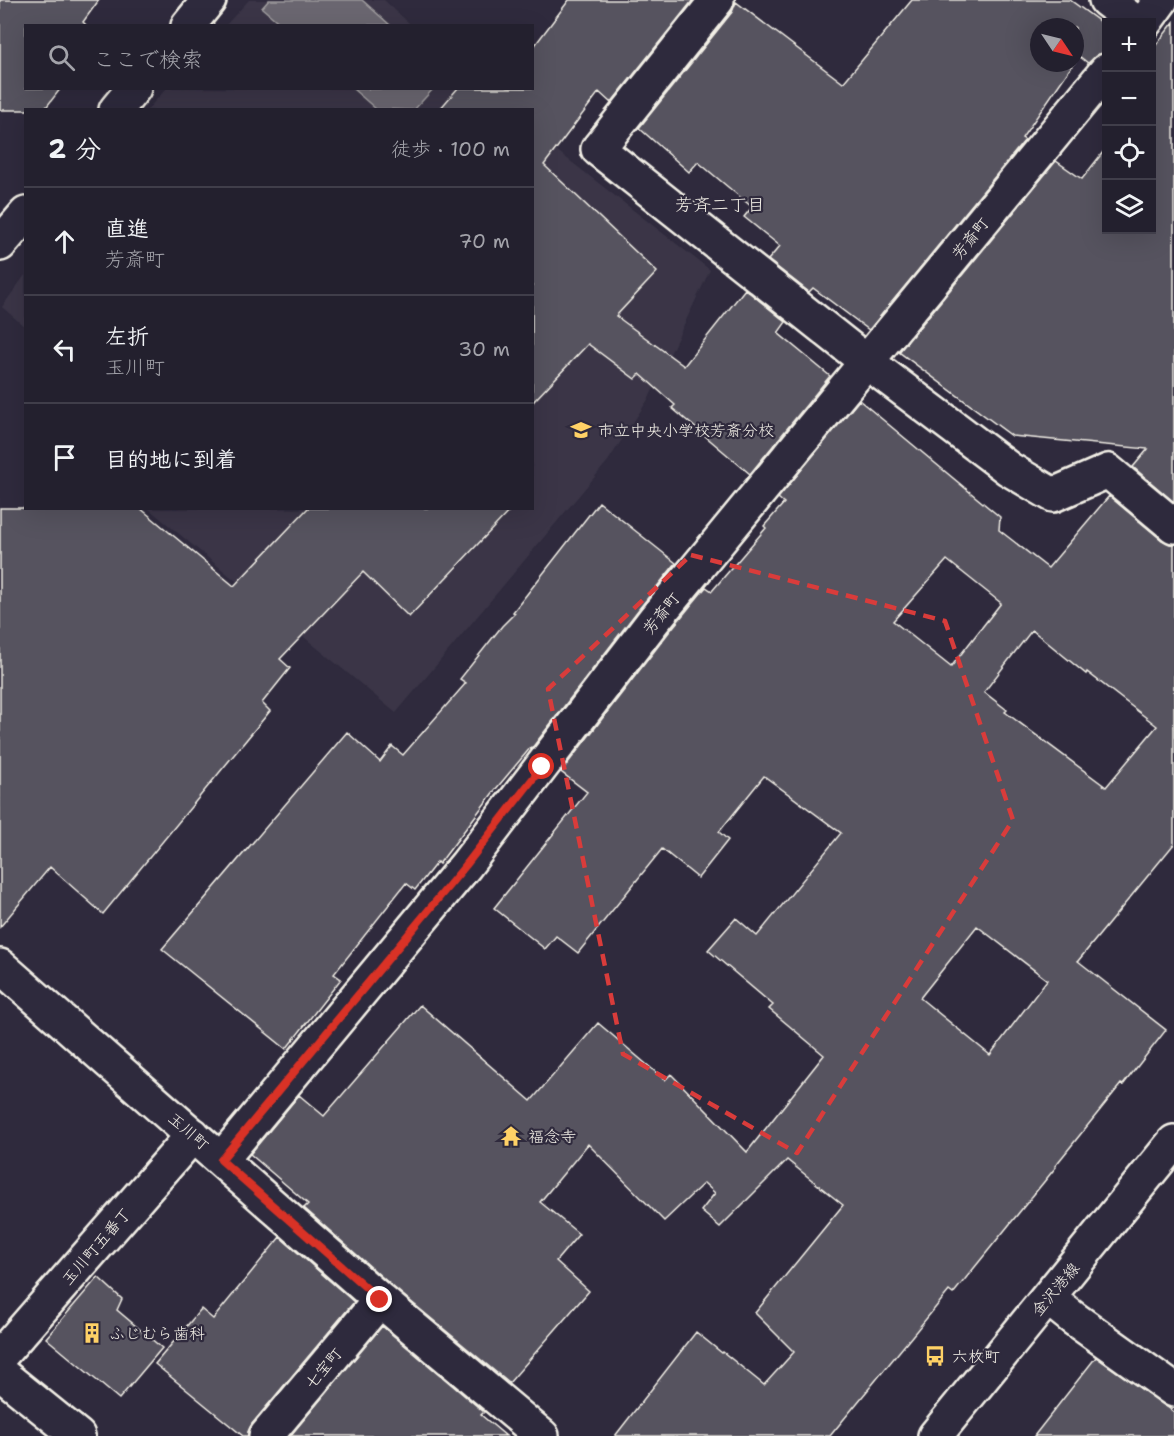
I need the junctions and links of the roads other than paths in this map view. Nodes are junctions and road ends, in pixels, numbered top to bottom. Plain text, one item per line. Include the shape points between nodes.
1 (209, 0) edge
2 (717, 0) edge
3 (1106, 0) edge
4 (1161, 0) edge
5 (1131, 18) edge
6 (1148, 18) edge
7 (190, 24) edge
8 (1106, 72) edge
9 (132, 90) edge
10 (118, 108) edge
11 (24, 216) edge
12 (0, 244) edge
13 (867, 362) junction
14 (1174, 526) edge
15 (0, 966) edge
16 (193, 1135) junction
17 (1174, 1142) edge
18 (221, 1160) junction
19 (1048, 1298) junction
20 (380, 1300) junction
21 (0, 1356) edge
22 (0, 1373) edge
23 (1174, 1390) edge
24 (78, 1436) edge
25 (266, 1436) edge
26 (542, 1436) edge
27 (935, 1436) edge

1 - 7 street
2 - 13 street via 598,149
3 - 5 street
4 - 6 street
8 - 13 street, 芳斎町
9 - 10 street
11 - 12 street
13 - 14 street via 1009,469 1053,495 1108,471
13 - 18 street, 芳斎町 via 654,620 466,865
15 - 16 street, 玉川町
16 - 18 street, 玉川町
16 - 21 street, 玉川町五番丁
17 - 19 street, 金沢港線
18 - 20 street, 玉川町
19 - 23 street
19 - 27 street, 金沢港線
20 - 25 street, 七宝町
20 - 26 street, 玉川町
22 - 24 street

